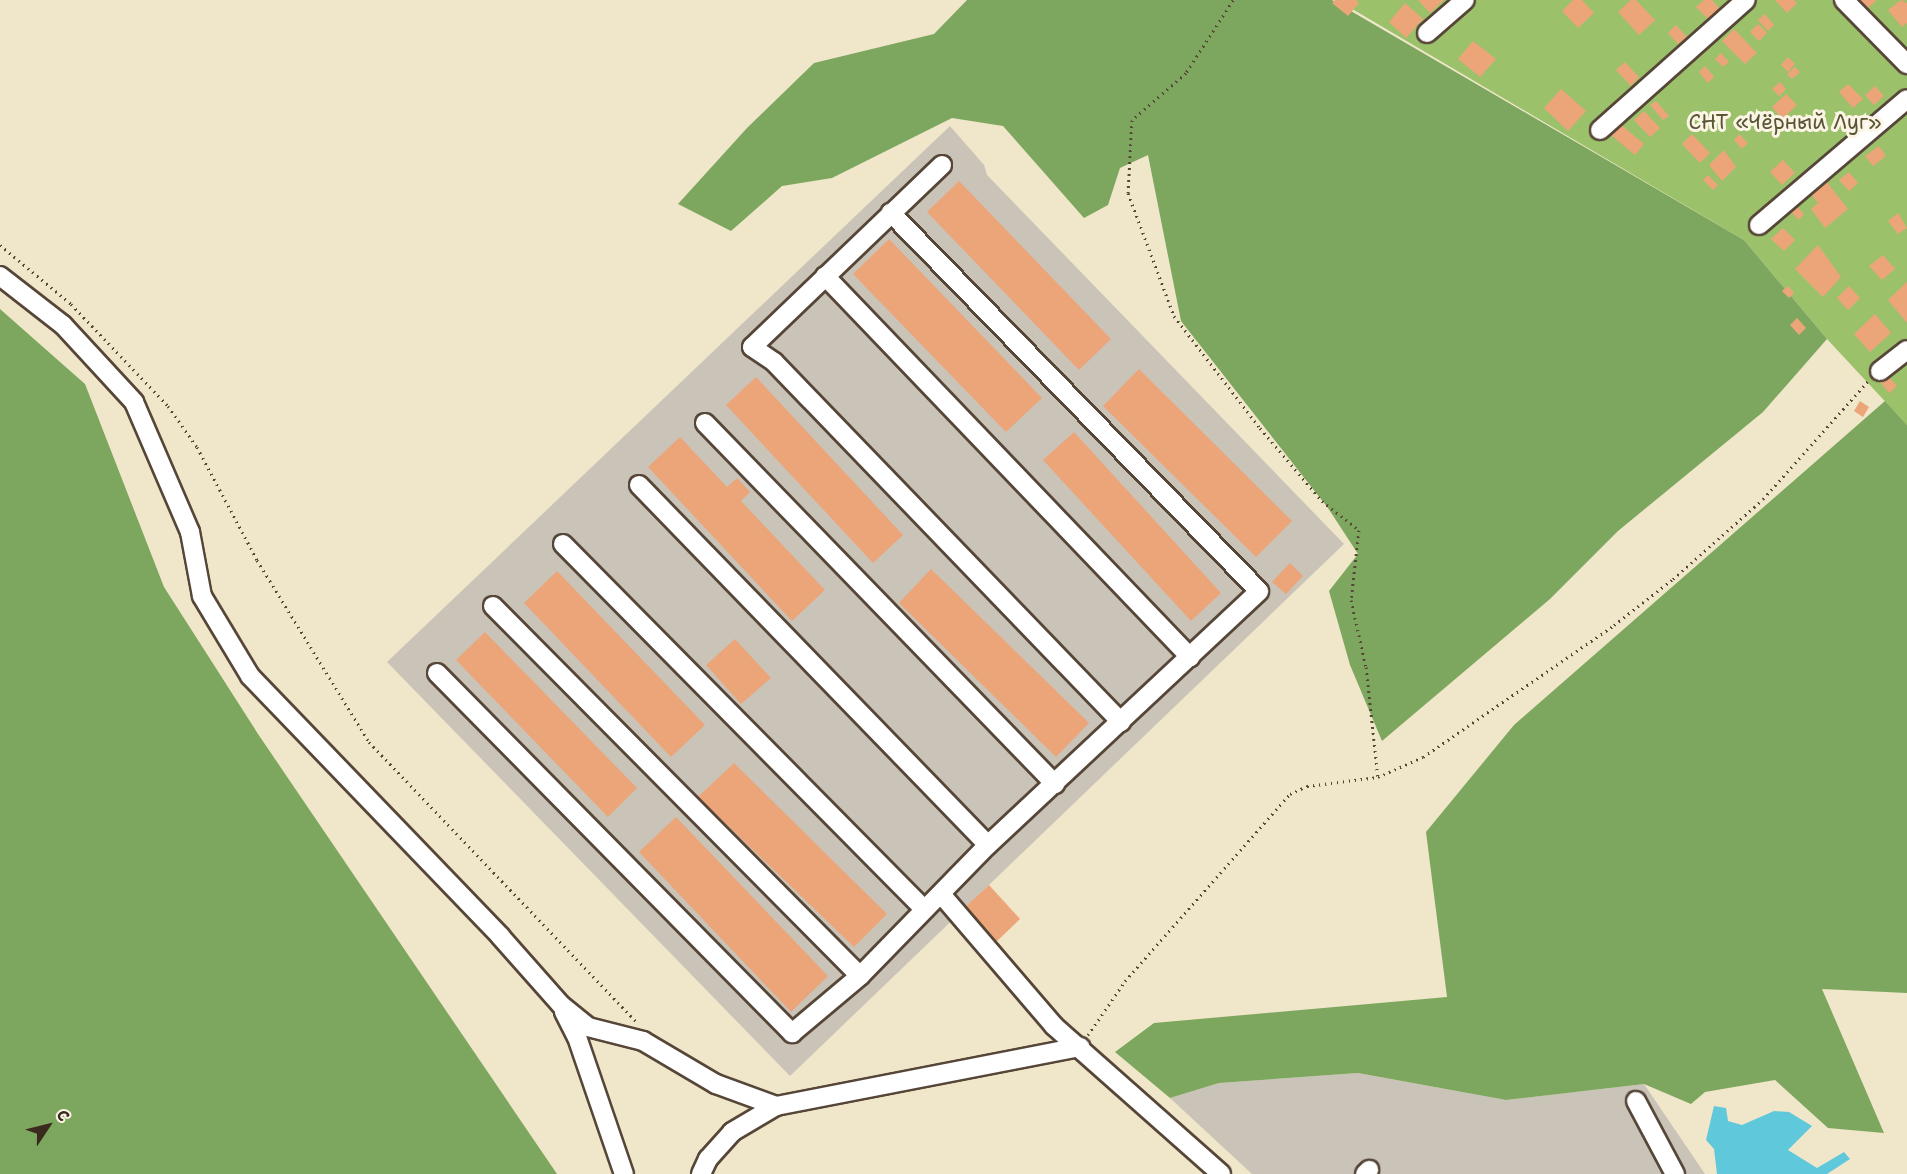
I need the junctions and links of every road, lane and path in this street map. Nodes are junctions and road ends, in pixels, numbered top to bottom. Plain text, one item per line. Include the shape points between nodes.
1 (1233, 0) edge
2 (1465, 0) edge
3 (1746, 0) edge
4 (1844, 0) edge
5 (1427, 33) dead end
6 (1907, 64) edge
7 (1907, 99) edge
8 (1600, 130) dead end
9 (942, 165) dead end
10 (891, 213) junction
11 (1759, 225) dead end
12 (0, 245) edge
13 (0, 276) edge
14 (825, 276) junction
15 (1907, 350) edge
16 (1880, 372) joint
17 (705, 423) dead end
18 (639, 485) dead end
19 (563, 544) dead end
20 (493, 606) dead end
21 (1190, 657) junction
22 (437, 673) dead end
23 (1121, 722) junction
24 (1378, 777) junction
25 (1055, 784) junction
26 (988, 845) junction
27 (941, 894) junction
28 (924, 909) junction
29 (860, 976) junction
30 (561, 1005) junction
31 (644, 1030) dead end
32 (1080, 1047) junction
33 (1636, 1101) dead end
34 (776, 1106) junction
35 (624, 1174) edge
36 (702, 1174) edge
37 (1221, 1174) edge
38 (1675, 1174) edge

1 - 24 path via 1186,73 1132,120 1128,193 1174,316 1306,483 1359,530 1351,600 1366,667
2 - 5 street
3 - 8 street
4 - 6 street
7 - 11 street
9 - 10 street
10 - 14 street
10 - 21 street via 1258,591
12 - 31 path via 71,304 168,406 197,447 257,560 369,742
13 - 30 street via 63,325 134,402 190,532 202,596 250,676 500,936
14 - 21 street
14 - 23 street via 752,347 774,362
15 - 16 street
16 - 24 path via 1854,392 1763,499 1673,579 1423,757
17 - 25 street
18 - 26 street
19 - 28 street
20 - 29 street
21 - 23 street
22 - 29 street via 792,1033
23 - 25 street
24 - 32 path via 1319,783 1290,795 1125,981
25 - 26 street
26 - 27 street
27 - 28 street
27 - 32 street via 1054,1026
28 - 29 street
30 - 34 street via 588,1028 643,1041 716,1084
30 - 35 street via 577,1036
32 - 34 street
32 - 37 street
33 - 38 street
34 - 36 street via 732,1132 708,1159

